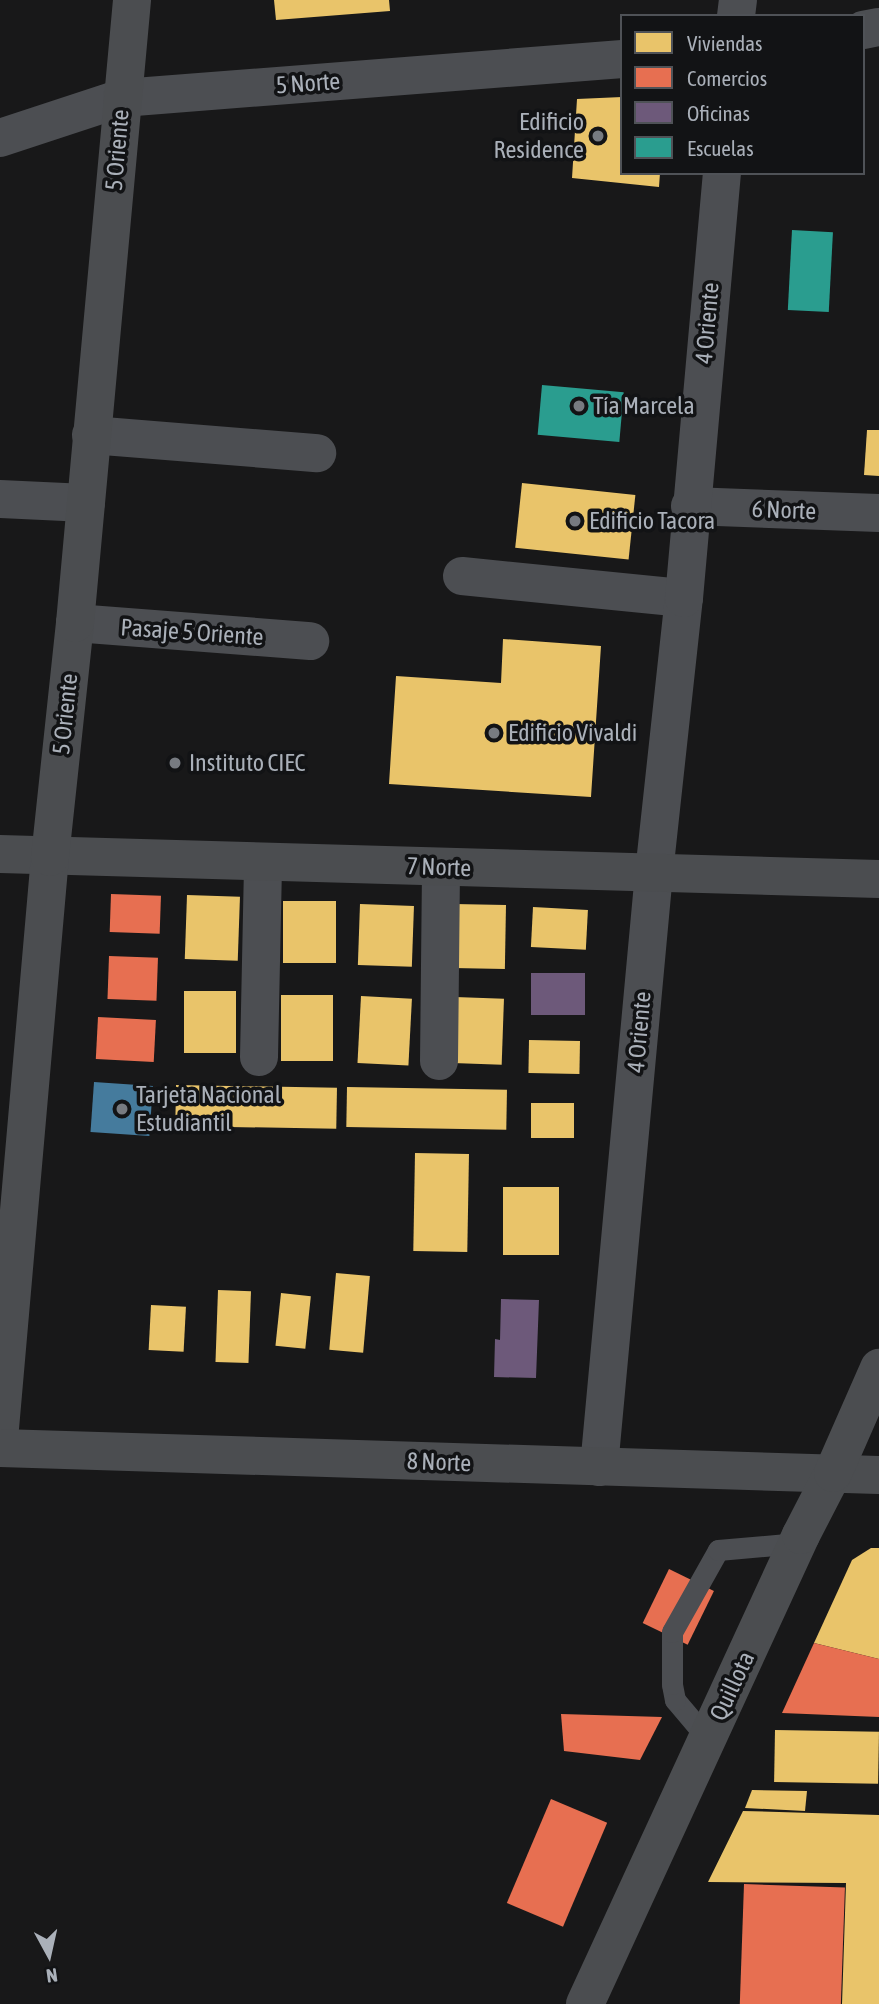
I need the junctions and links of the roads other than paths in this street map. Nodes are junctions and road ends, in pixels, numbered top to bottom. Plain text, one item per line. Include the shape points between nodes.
1 (132, 0) edge
2 (620, 59) edge
3 (122, 98) junction
4 (0, 138) edge
5 (722, 175) edge
6 (92, 435) junction
7 (317, 453) dead end
8 (0, 499) edge
9 (86, 503) junction
10 (690, 506) junction
11 (879, 513) edge
12 (462, 576) dead end
13 (684, 598) junction
14 (75, 623) junction
15 (310, 641) dead end
16 (0, 854) edge
17 (50, 857) junction
18 (263, 863) junction
19 (441, 867) junction
20 (653, 873) junction
21 (879, 879) edge
22 (259, 1057) dead end
23 (439, 1061) dead end
24 (879, 1368) edge
25 (0, 1428) edge
26 (0, 1448) edge
27 (599, 1467) junction
28 (833, 1473) junction
29 (879, 1475) edge
30 (798, 1543) junction
31 (708, 1739) junction
32 (584, 2004) edge

1 - 3 main road, 5 Oriente
2 - 3 street, 5 Norte
3 - 4 street, 5 Norte
3 - 6 main road, 5 Oriente
5 - 10 street, 4 Oriente
6 - 7 street
6 - 9 main road, 5 Oriente
8 - 9 street
9 - 14 main road, 5 Oriente
10 - 11 street, 6 Norte
10 - 13 street, 4 Oriente
12 - 13 street
13 - 20 street, 4 Oriente
14 - 15 street, Pasaje 5 Oriente
14 - 17 main road, 5 Oriente
16 - 17 main road, 7 Norte
17 - 18 main road, 7 Norte
17 - 25 main road, 5 Oriente
18 - 19 main road, 7 Norte
18 - 22 street
19 - 20 main road, 7 Norte
19 - 23 street
20 - 21 main road, 7 Norte
20 - 27 street, 4 Oriente
24 - 28 main road, Quillota
26 - 27 main road, 8 Norte
27 - 28 main road, 8 Norte
28 - 29 main road, 8 Norte
28 - 30 main road, Quillota
30 - 31 main road, Quillota
30 - 31 lane via 718,1550 673,1632 675,1700
31 - 32 main road, Quillota

